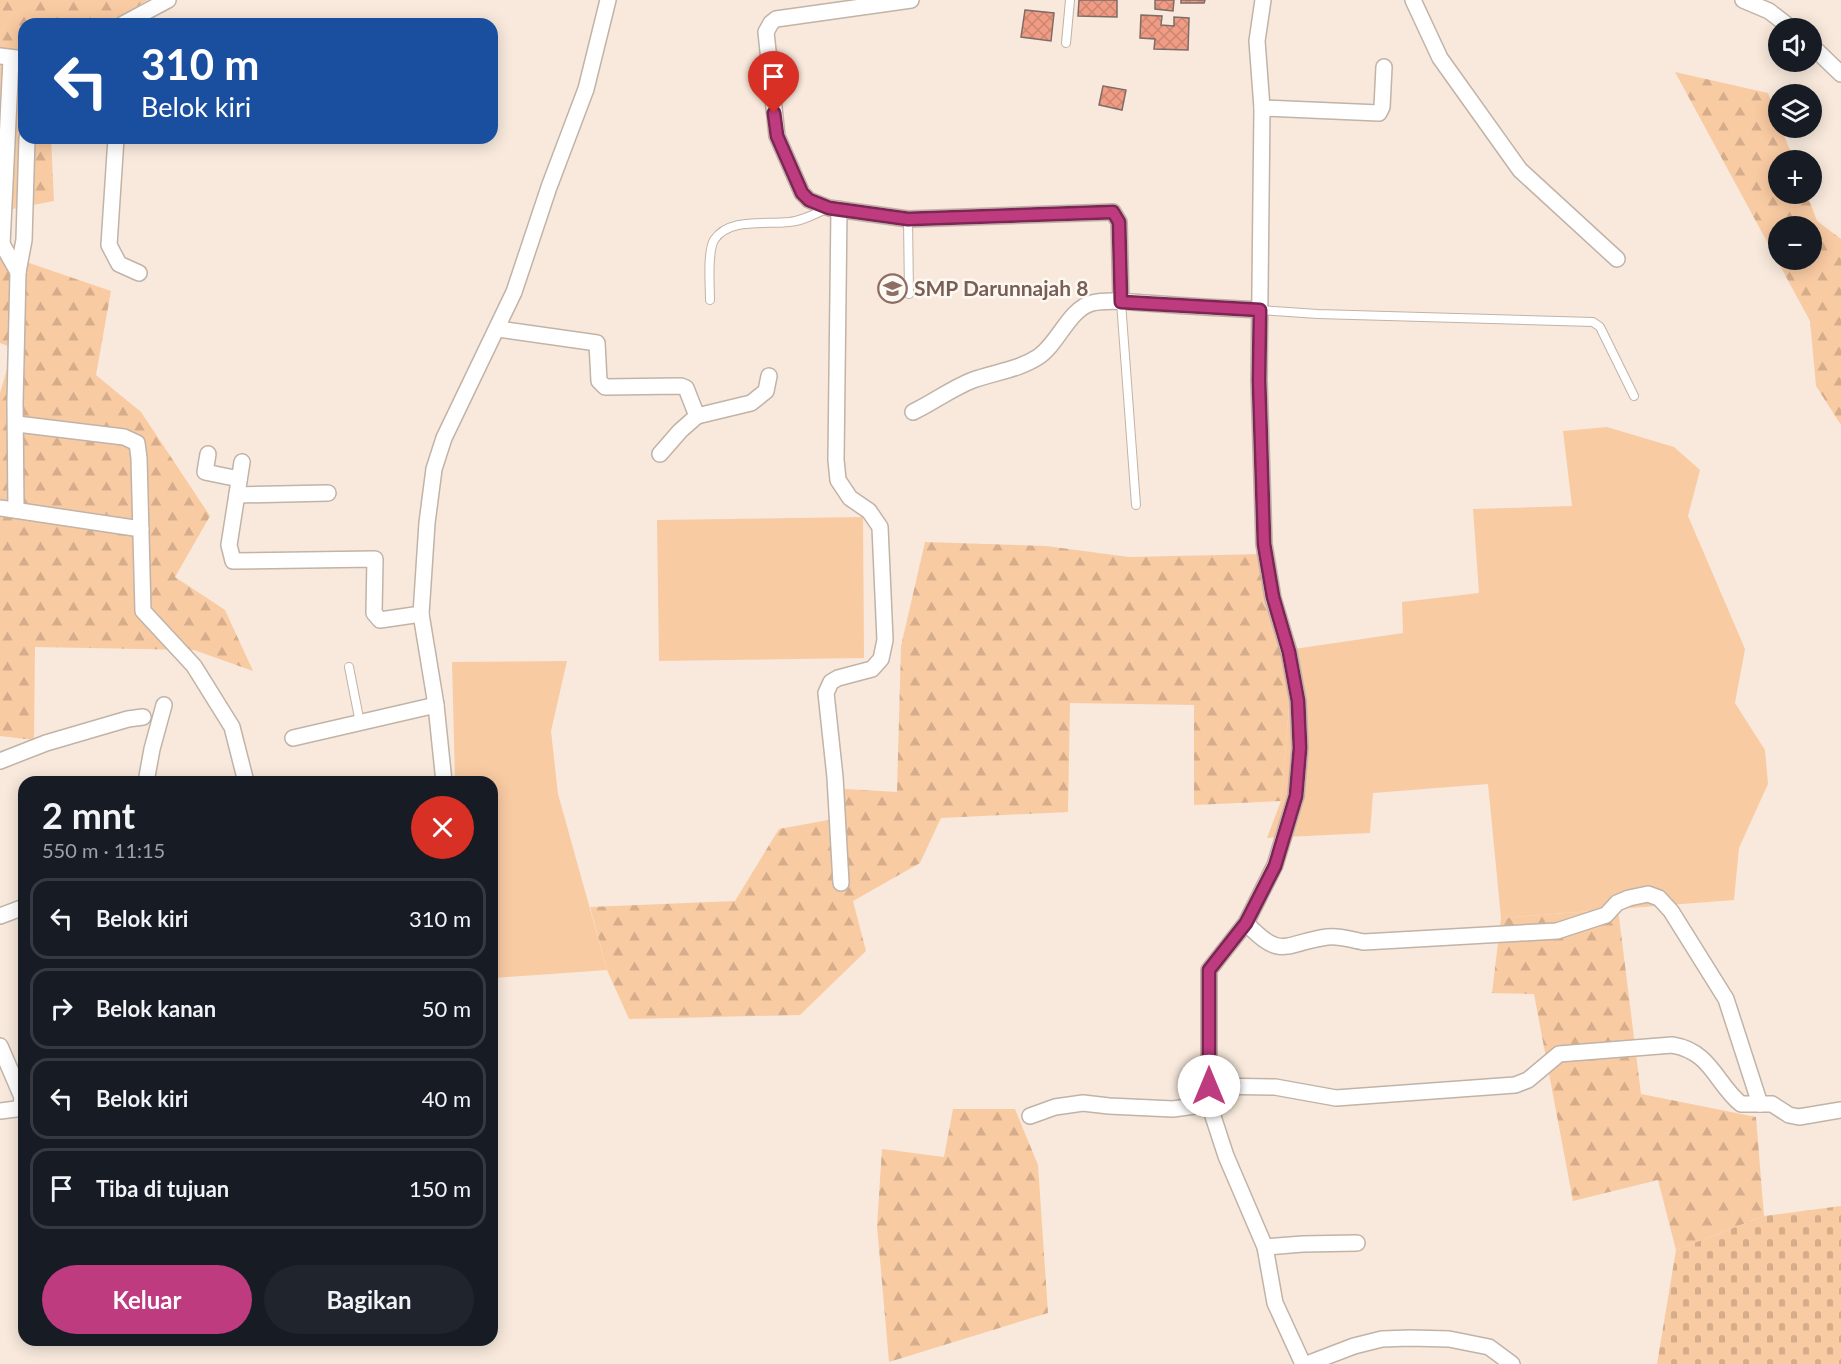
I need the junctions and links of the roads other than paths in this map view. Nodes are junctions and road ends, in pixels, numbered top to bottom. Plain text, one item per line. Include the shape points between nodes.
1 (168, 0) edge
2 (608, 0) edge
3 (911, 0) edge
4 (1070, 0) edge
5 (1263, 0) edge
6 (1413, 0) edge
7 (1743, 0) edge
8 (1769, 6) edge
9 (134, 18) edge
10 (1781, 18) edge
11 (1066, 43) dead end
12 (1822, 56) edge
13 (12, 58) edge
14 (1384, 67) dead end
15 (1841, 74) edge
16 (1262, 108) junction
17 (27, 144) edge
18 (116, 144) edge
19 (834, 209) junction
20 (908, 219) junction
21 (24, 240) junction
22 (1, 244) edge
23 (1617, 258) dead end
24 (18, 272) junction
25 (139, 273) dead end
26 (909, 294) dead end
27 (710, 300) dead end
28 (1121, 302) junction
29 (1260, 310) junction
30 (498, 329) junction
31 (769, 376) dead end
32 (1634, 396) dead end
33 (913, 412) dead end
34 (697, 416) junction
35 (17, 424) junction
36 (208, 454) dead end
37 (660, 454) dead end
38 (242, 462) dead end
39 (239, 479) junction
40 (328, 493) dead end
41 (237, 495) junction
42 (1136, 505) dead end
43 (0, 508) edge
44 (16, 510) junction
45 (141, 529) junction
46 (421, 614) junction
47 (349, 667) dead end
48 (164, 705) dead end
49 (436, 705) junction
50 (143, 717) dead end
51 (360, 723) junction
52 (293, 738) dead end
53 (0, 761) edge
54 (147, 776) edge
55 (244, 776) edge
56 (443, 776) edge
57 (841, 883) dead end
58 (18, 909) edge
59 (0, 916) edge
60 (1246, 923) junction
61 (0, 1046) edge
62 (1209, 1086) junction
63 (18, 1088) edge
64 (1209, 1104) junction
65 (1760, 1104) junction
66 (18, 1108) edge
67 (1841, 1110) edge
68 (0, 1111) edge
69 (1030, 1116) dead end
70 (1357, 1243) dead end
71 (1265, 1247) junction
72 (1305, 1364) edge
73 (1512, 1364) edge

1 - 9 street
2 - 30 street via 586,89
3 - 19 street via 776,19 765,32 777,136 802,193 809,200
4 - 11 lane
5 - 16 street via 1257,41
6 - 23 street via 1440,58 1520,170
7 - 8 street
8 - 10 street
12 - 15 street
13 - 22 street
14 - 16 street via 1382,107 1378,113
16 - 29 street
17 - 21 street
18 - 25 street via 109,245 120,264
19 - 20 street
19 - 27 lane via 790,222 742,224 726,230 714,240 711,253
19 - 57 street via 838,480 850,498 869,511 880,527 885,640 881,659 872,669 838,678 826,693
20 - 26 lane
20 - 28 street via 1113,212 1119,222
21 - 22 street
21 - 24 street
22 - 24 street
24 - 35 street
28 - 29 street
28 - 33 street via 1093,302 1081,308 1038,357 1005,372 975,379
28 - 42 lane
29 - 32 lane via 1593,322 1600,327
29 - 60 street via 1264,544 1298,701 1300,748 1296,796 1286,833 1275,866
30 - 34 street via 597,343 601,385 681,386 686,388
30 - 46 street via 444,438 434,469 426,523
31 - 34 street via 766,391 751,403
34 - 37 street
35 - 44 street
35 - 45 street via 124,437 137,443
36 - 39 street via 205,472
38 - 39 street
39 - 41 street
40 - 41 street
41 - 46 street via 229,545 233,561 375,559 374,613 380,620
43 - 44 street
44 - 45 street
45 - 55 street via 143,611 194,666 232,727
46 - 49 street
47 - 51 lane
48 - 54 street
49 - 51 street
49 - 56 street
50 - 53 street via 46,743
51 - 52 street
58 - 59 street
60 - 62 street via 1209,970
60 - 65 street via 1262,940 1280,947 1341,936 1364,942 1557,931 1606,915 1617,903 1648,894 1659,898 1671,911 1726,999
61 - 63 street
62 - 64 street
62 - 65 street via 1275,1087 1336,1098 1515,1085 1528,1080 1559,1054 1672,1045 1706,1061 1741,1104
64 - 69 street via 1173,1109 1083,1103
64 - 71 street via 1226,1156
65 - 67 street via 1772,1104 1799,1117
66 - 68 street
70 - 71 street
71 - 72 street via 1275,1303
72 - 73 street via 1354,1346 1410,1338 1479,1344

